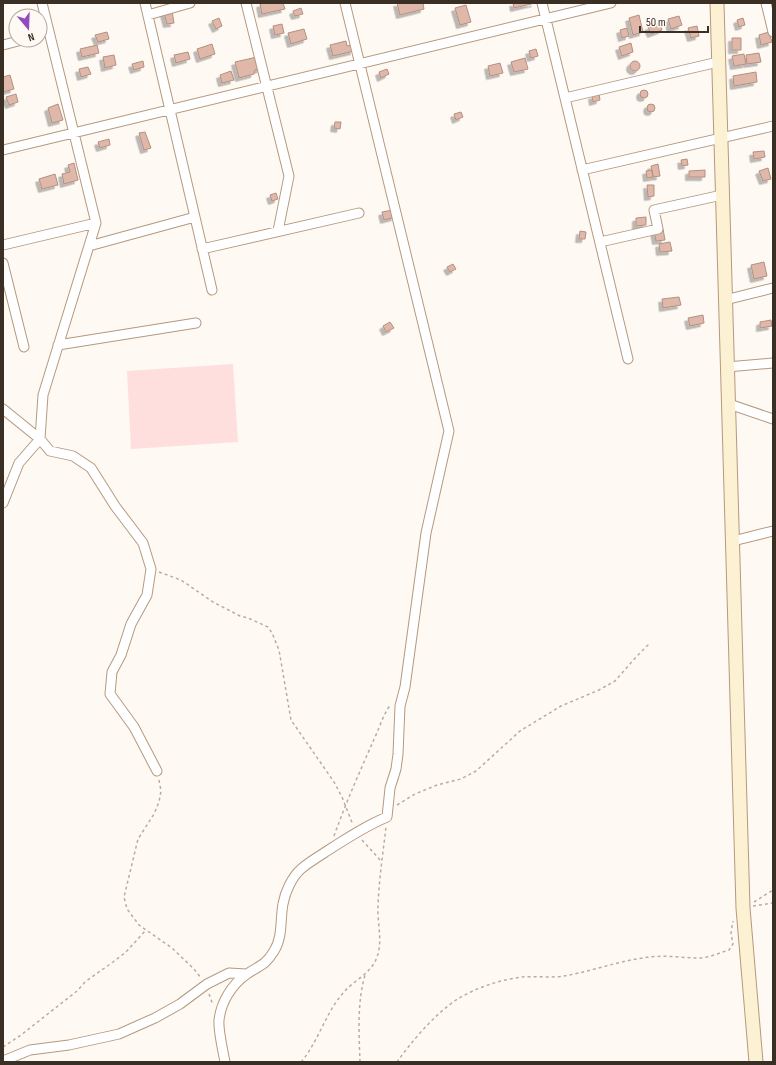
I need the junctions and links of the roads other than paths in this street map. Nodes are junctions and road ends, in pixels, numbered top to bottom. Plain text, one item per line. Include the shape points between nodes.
1 (42, 3) edge
2 (145, 3) edge
3 (190, 3) edge
4 (246, 3) edge
5 (344, 3) edge
6 (542, 3) edge
7 (611, 3) edge
8 (717, 3) edge
9 (766, 3) edge
10 (148, 15) junction
11 (546, 19) junction
12 (773, 32) edge
13 (49, 33) joint
14 (718, 62) junction
15 (359, 64) junction
16 (267, 86) junction
17 (565, 98) junction
18 (170, 110) junction
19 (773, 126) edge
20 (74, 133) junction
21 (720, 138) junction
22 (3, 150) edge
23 (582, 170) junction
24 (722, 195) junction
25 (359, 213) dead end
26 (195, 217) junction
27 (96, 223) junction
28 (278, 232) junction
29 (600, 242) junction
30 (3, 245) edge
31 (89, 246) junction
32 (202, 249) junction
33 (3, 263) edge
34 (773, 288) edge
35 (212, 290) dead end
36 (725, 300) junction
37 (196, 323) dead end
38 (58, 345) junction
39 (24, 347) dead end
40 (628, 359) dead end
41 (773, 363) edge
42 (727, 367) junction
43 (729, 404) junction
44 (3, 409) edge
45 (773, 419) edge
46 (40, 439) junction
47 (3, 503) edge
48 (773, 531) edge
49 (733, 541) junction
50 (157, 771) road end
51 (246, 974) junction
52 (3, 1061) edge
53 (225, 1062) edge
54 (756, 1062) edge

1 - 13 street
2 - 10 street
3 - 10 street
4 - 16 street
5 - 15 street
6 - 11 street
7 - 11 street
8 - 14 main road
9 - 12 street
10 - 18 street
11 - 15 street
11 - 17 street
13 - 20 street
14 - 17 street
14 - 21 main road
15 - 16 street
15 - 51 street via 449,431 426,533 405,687 400,706 396,769 390,788 387,817 371,823 301,870 287,890 279,941 274,951 264,965
16 - 18 street
16 - 28 street via 289,176
17 - 23 street
18 - 20 street
18 - 26 street
19 - 21 street
20 - 22 street
20 - 27 street
21 - 23 street
21 - 24 main road
23 - 29 street
24 - 29 street via 654,210 658,229
24 - 36 main road
25 - 28 street
26 - 31 street
26 - 32 street
27 - 30 street
27 - 31 street
28 - 32 street
29 - 40 street
31 - 38 street
32 - 35 street
33 - 39 street
34 - 36 street
36 - 42 main road
37 - 38 street
38 - 46 street via 43,395
41 - 42 street
42 - 43 main road
43 - 45 street
43 - 49 main road
44 - 46 street
46 - 47 street via 19,463
46 - 50 street via 50,451 73,456 91,468 143,543 151,569 147,595 131,624 121,655 112,672 110,694 134,727
48 - 49 street
49 - 54 main road via 743,908
51 - 52 street via 229,973 206,984 168,1011 119,1034 30,1050
51 - 53 street via 232,987 224,1001 219,1020

